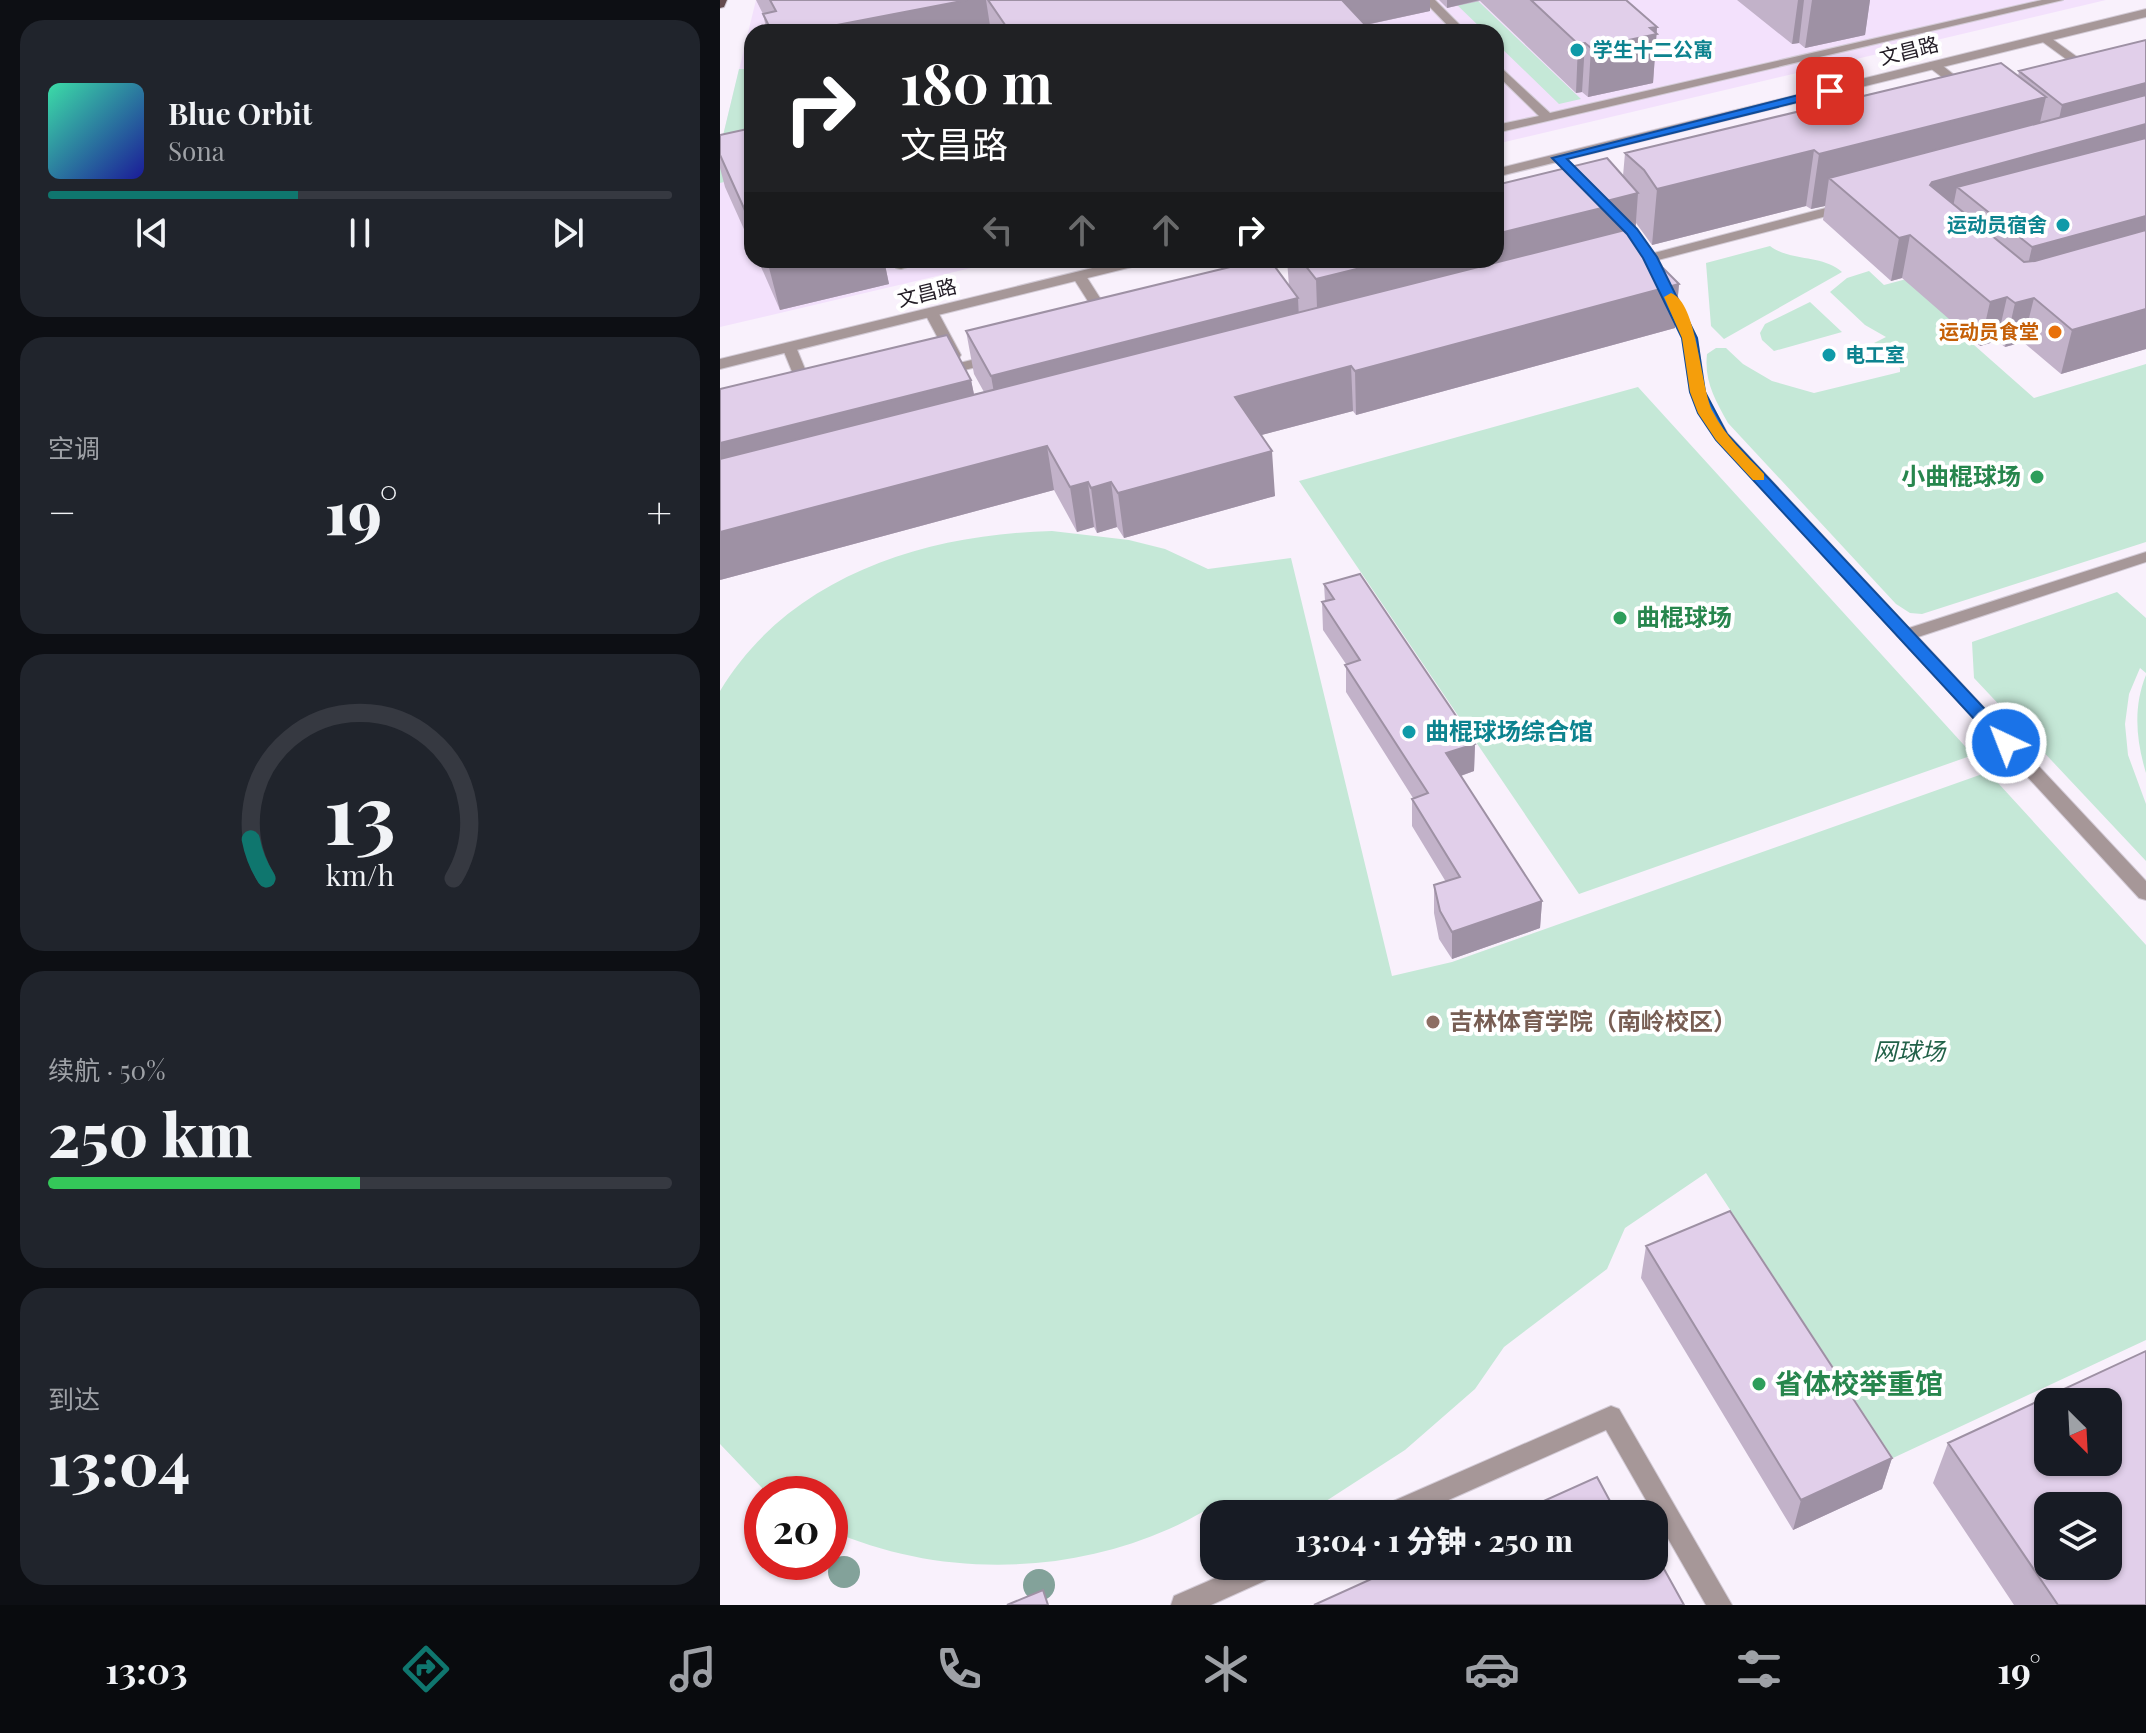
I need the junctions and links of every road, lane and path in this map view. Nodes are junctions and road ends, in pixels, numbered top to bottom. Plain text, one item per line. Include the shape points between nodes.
1 (1429, 0) edge
2 (2057, 0) edge
3 (2146, 13) edge
4 (1453, 24) edge
5 (2044, 38) junction
6 (1934, 65) junction
7 (1504, 75) edge
8 (2090, 84) edge
9 (1804, 97) junction
10 (1979, 100) edge
11 (1547, 117) junction
12 (1504, 127) edge
13 (1847, 133) edge
14 (1504, 172) edge
15 (1866, 201) edge
16 (1606, 205) edge
17 (1650, 257) junction
18 (1620, 265) edge
19 (1111, 268) edge
20 (1079, 276) junction
21 (931, 312) junction
22 (1112, 329) edge
23 (789, 347) junction
24 (1006, 356) edge
25 (720, 364) edge
26 (963, 373) junction
27 (931, 375) edge
28 (800, 408) edge
29 (2146, 557) edge
30 (1906, 635) junction
31 (2146, 893) edge
32 (1422, 1500) edge
33 (1659, 1500) edge
34 (1668, 1515) edge
35 (1239, 1580) edge
36 (1183, 1605) edge
37 (1720, 1605) edge

1 - 4 lane
2 - 11 lane
3 - 5 street, 文昌路
5 - 6 street, 文昌路
5 - 8 lane via 2104,80
6 - 9 street, 文昌路
6 - 10 lane
7 - 11 lane
9 - 13 lane
9 - 14 street, 文昌路 via 1563,162
11 - 12 lane
15 - 17 lane
16 - 17 lane
17 - 18 lane
17 - 30 lane via 1690,338 1697,392 1722,437
19 - 20 street, 文昌路
20 - 21 street, 文昌路
20 - 22 lane
21 - 23 street, 文昌路
21 - 26 lane
23 - 25 street, 文昌路
23 - 28 lane via 813,404
24 - 26 lane
26 - 27 lane
29 - 30 lane
30 - 31 lane
32 - 33 lane via 1611,1417
34 - 37 lane
35 - 36 lane

